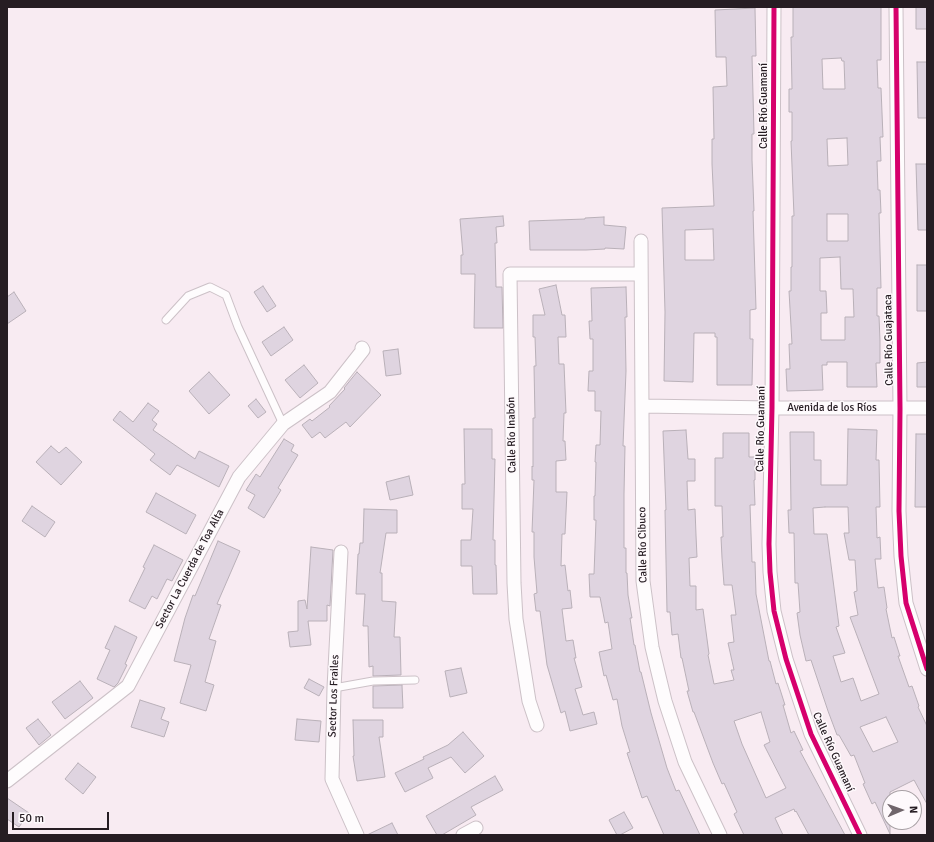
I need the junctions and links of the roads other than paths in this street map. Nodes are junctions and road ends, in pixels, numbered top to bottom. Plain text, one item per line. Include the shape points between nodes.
1 (774, 7) edge
2 (896, 7) edge
3 (641, 242) dead end
4 (641, 274) junction
5 (166, 320) dead end
6 (362, 348) dead end
7 (642, 406) junction
8 (772, 408) junction
9 (927, 408) edge
10 (900, 409) junction
11 (283, 424) junction
12 (341, 552) dead end
13 (927, 669) edge
14 (415, 680) dead end
15 (334, 688) junction
16 (537, 725) dead end
17 (7, 781) edge
18 (476, 828) dead end
19 (357, 835) edge
20 (463, 835) edge
21 (720, 835) edge
22 (860, 835) edge

1 - 8 street, Calle Río Guamaní
2 - 10 street, Calle Río Guajataca
3 - 4 street, Calle Río Cibuco
4 - 7 street, Calle Río Cibuco
4 - 16 street, Calle Río Inabón via 510,274 516,619 529,700
5 - 11 lane via 188,296 204,289 210,287 226,295
6 - 11 street, Sector La Cuerda de Toa Alta via 330,392
7 - 8 street, Avenida de los Ríos
7 - 21 street, Calle Río Cibuco via 643,581 652,647 665,701 686,762
8 - 10 street, Avenida de los Ríos
8 - 22 street, Calle Río Guamaní via 769,544 774,611 786,659 811,734
9 - 10 street, Avenida de los Ríos
10 - 13 street, Calle Río Guajataca via 901,556 906,603
11 - 17 street, Sector La Cuerda de Toa Alta via 239,476 128,686
12 - 15 street, Sector Los Frailes
14 - 15 lane via 373,681
15 - 19 street, Sector Los Frailes via 332,779
18 - 20 street

